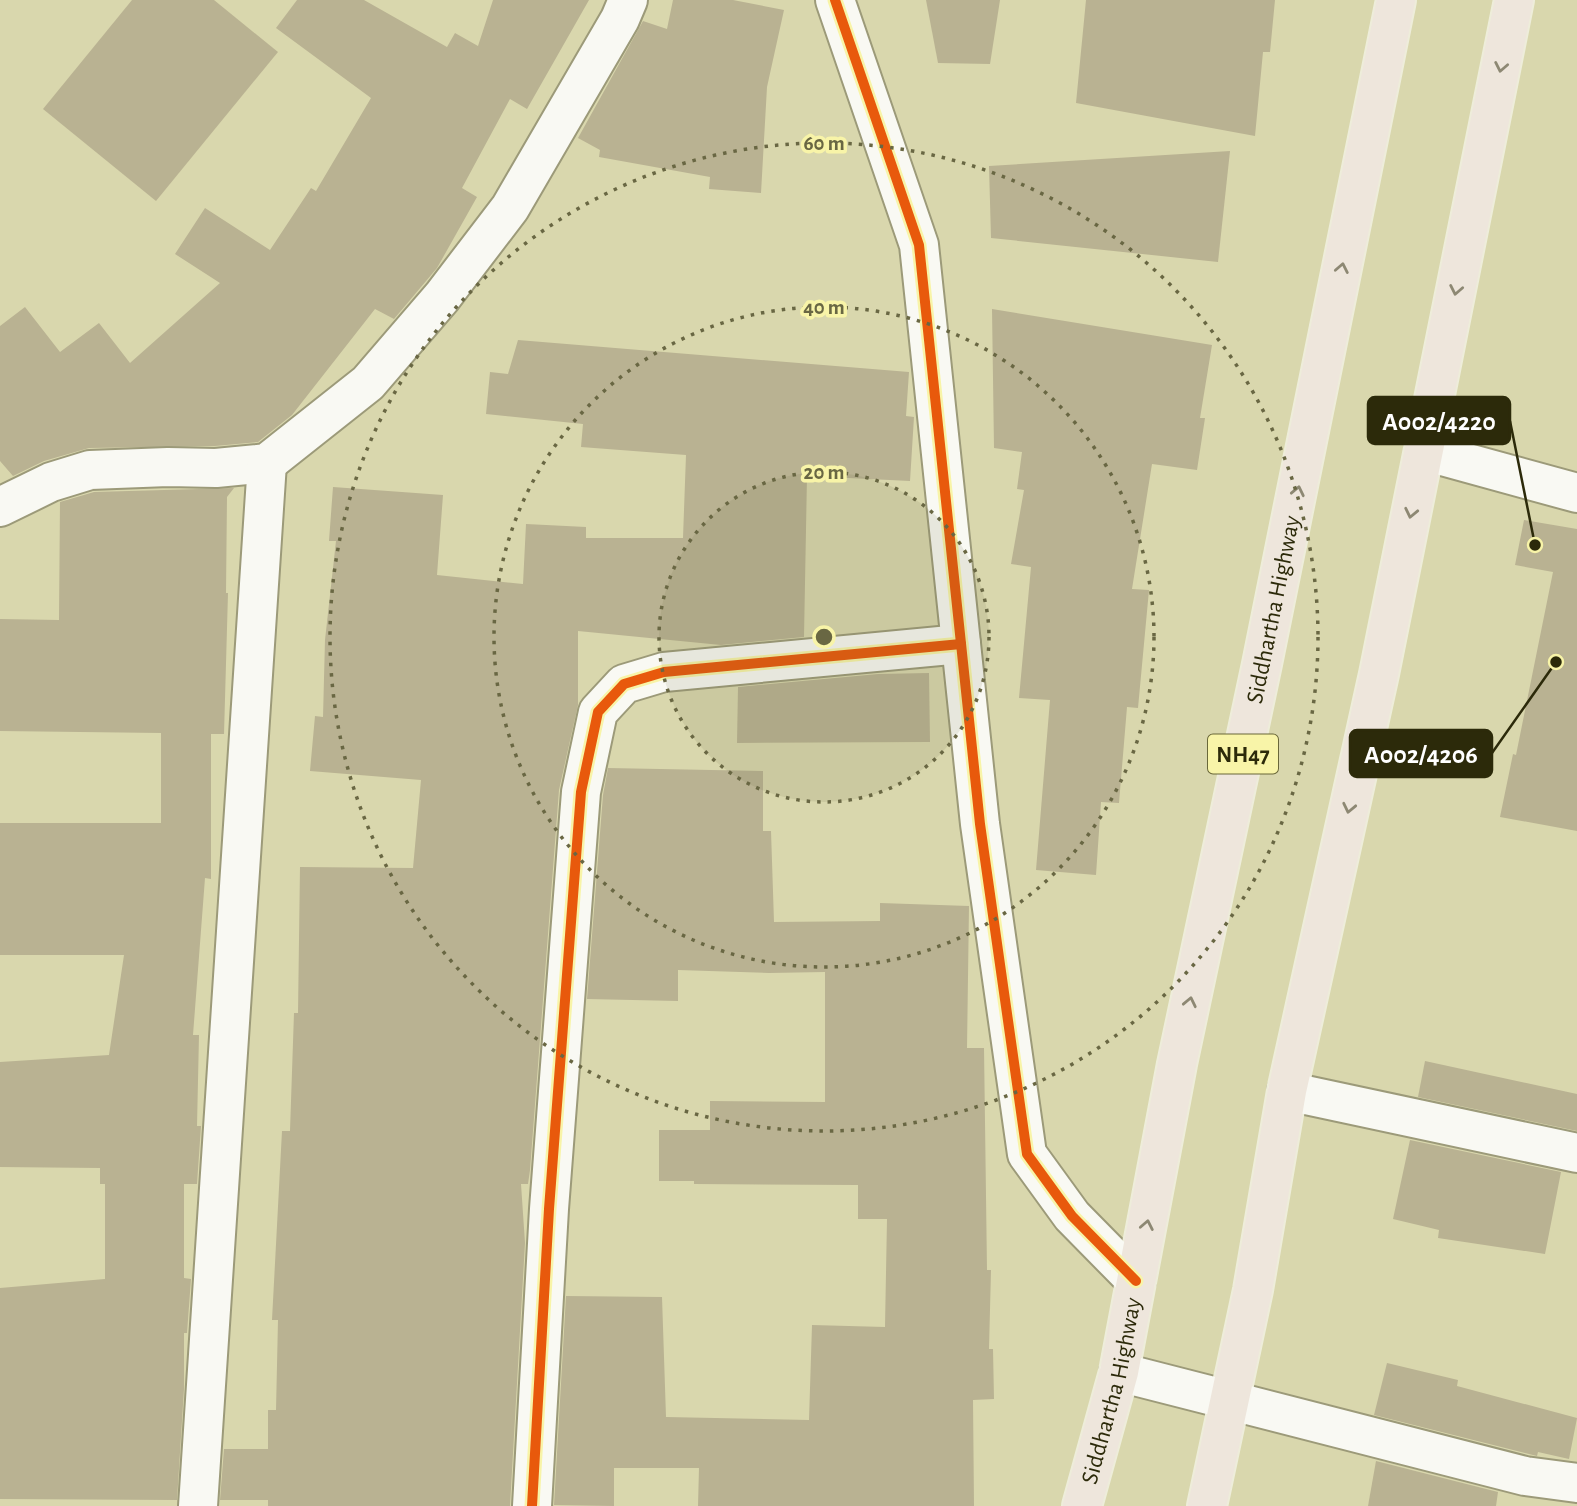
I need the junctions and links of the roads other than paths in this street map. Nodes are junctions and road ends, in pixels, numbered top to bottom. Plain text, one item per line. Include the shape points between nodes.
1 (628, 0) edge
2 (835, 0) edge
3 (1396, 0) edge
4 (1514, 0) edge
5 (1424, 451) junction
6 (267, 463) junction
7 (1577, 493) edge
8 (0, 507) edge
9 (961, 644) junction
10 (1287, 1091) junction
11 (1577, 1153) edge
12 (1136, 1281) junction
13 (1119, 1372) junction
14 (1231, 1401) junction
15 (1577, 1483) edge
16 (198, 1506) edge
17 (532, 1506) edge
18 (1082, 1506) edge
19 (1207, 1506) edge

1 - 6 street via 510,208 442,297 368,383
2 - 9 street via 919,245
12 -> 3 highway, Siddhartha Highway / NH47
4 -> 5 highway
5 - 7 street
5 -> 10 highway
6 - 8 street via 90,470 51,482
6 - 16 street
9 - 12 street via 980,824 1027,1154 1072,1216
9 - 17 street via 664,672 624,684 598,712 581,792
10 - 11 street
10 - 14 highway
12 - 13 highway, Siddhartha Highway / NH47
13 - 14 street
13 - 18 highway, Siddhartha Highway / NH47
14 - 15 street via 1525,1476
14 - 19 highway

